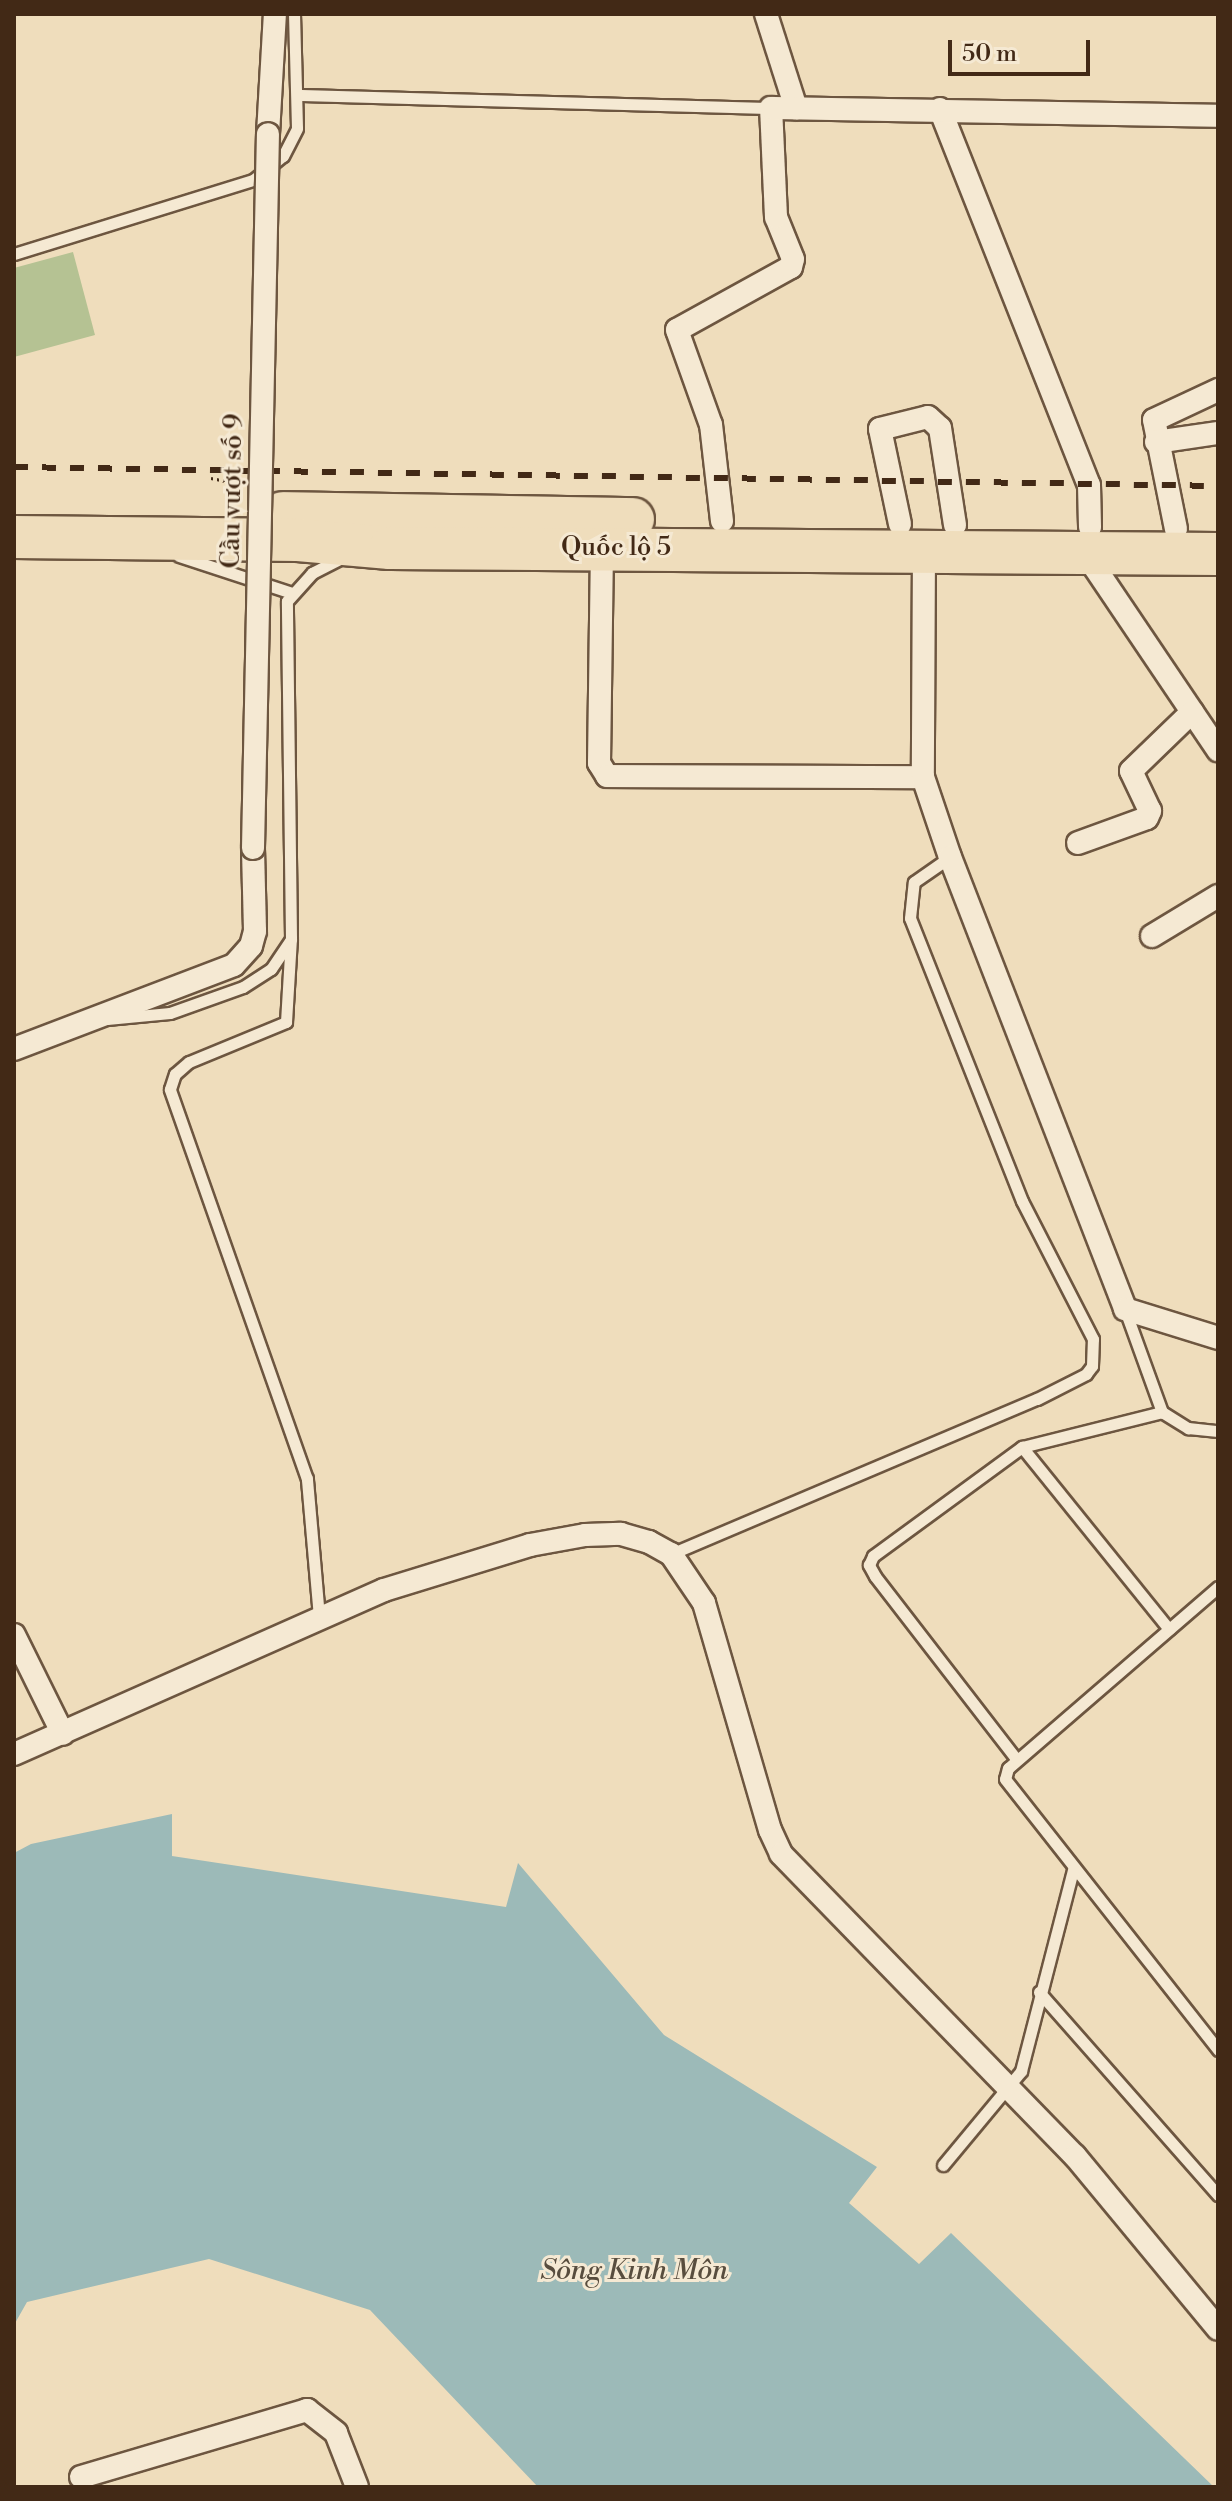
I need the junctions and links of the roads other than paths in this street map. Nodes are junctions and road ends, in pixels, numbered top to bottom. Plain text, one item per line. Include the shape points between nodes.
1 (275, 14) edge
2 (294, 14) edge
3 (766, 14) edge
4 (298, 95) junction
5 (771, 108) junction
6 (796, 108) junction
7 (940, 109) junction
8 (1218, 116) edge
9 (14, 254) edge
10 (1218, 390) edge
11 (1218, 433) edge
12 (1156, 442) junction
13 (14, 508) edge
14 (722, 521) junction
15 (1176, 529) junction
16 (1218, 530) edge
17 (926, 533) junction
18 (14, 537) edge
19 (120, 538) junction
20 (1087, 540) junction
21 (390, 548) junction
22 (602, 548) junction
23 (1218, 554) edge
24 (292, 593) junction
25 (1192, 712) junction
26 (1218, 750) edge
27 (923, 777) junction
28 (1078, 843) dead end
29 (950, 857) junction
30 (1218, 896) edge
31 (1152, 936) dead end
32 (291, 938) junction
33 (97, 1019) junction
34 (14, 1049) edge
35 (1125, 1309) junction
36 (1218, 1338) edge
37 (1162, 1412) junction
38 (1218, 1431) edge
39 (1022, 1447) junction
40 (671, 1554) junction
41 (1218, 1587) edge
42 (319, 1617) junction
43 (1169, 1629) junction
44 (14, 1635) edge
45 (63, 1734) junction
46 (14, 1754) edge
47 (1017, 1760) junction
48 (1073, 1870) junction
49 (1039, 1992) junction
50 (1218, 2050) edge
51 (1010, 2086) junction
52 (943, 2165) dead end
53 (1218, 2195) edge
54 (1218, 2329) edge
55 (81, 2477) dead end
56 (357, 2487) edge

1 - 33 street, Cầu vượt số 9, bridge via 268,134 255,931 251,946 234,965
2 - 4 lane
3 - 6 street
4 - 5 lane
4 - 9 lane via 292,141 283,156 253,180
5 - 6 street
5 - 14 street via 776,217 793,259 791,267 677,330 711,425
6 - 7 street
7 - 8 street
7 - 20 street via 1089,485
10 - 12 street via 1154,420
11 - 12 street
12 - 15 street
13 - 14 highway, Quốc lộ 5
14 - 17 highway, Quốc lộ 5
15 - 16 highway, Quốc lộ 5
15 - 20 highway, Quốc lộ 5
17 - 20 highway, Quốc lộ 5
17 - 22 highway, Quốc lộ 5
17 - 27 street
18 - 19 highway, Quốc lộ 5
19 - 21 highway, Quốc lộ 5 via 298,540
19 - 24 lane
20 - 23 highway, Quốc lộ 5
20 - 25 street
21 - 22 highway, Quốc lộ 5
21 - 24 lane via 337,559
22 - 27 street via 599,763 607,776
24 - 32 lane via 287,601
25 - 26 street
25 - 28 street via 1131,771 1150,811 1147,818
27 - 29 street
29 - 35 street
29 - 40 lane via 914,882 910,918 1022,1201 1093,1339 1092,1366 1037,1399
30 - 31 street
32 - 33 lane via 271,969 243,987 170,1013 131,1021
32 - 42 lane via 286,1022 189,1062 175,1074 170,1089 307,1479
33 - 34 street, Cầu vượt số 9
35 - 36 street
35 - 37 lane
37 - 38 lane via 1188,1428
37 - 39 lane
39 - 43 lane
39 - 47 lane via 873,1556 869,1565
40 - 42 street via 621,1534 571,1537 384,1590
40 - 51 street via 704,1603 781,1854
41 - 43 lane
42 - 45 street
43 - 47 lane
44 - 45 street
45 - 46 street
47 - 48 lane via 1005,1779 1009,1790
48 - 49 lane
48 - 50 lane
49 - 51 lane via 1027,2058
49 - 53 lane
51 - 52 lane
51 - 54 street
55 - 56 street via 307,2410 336,2433

